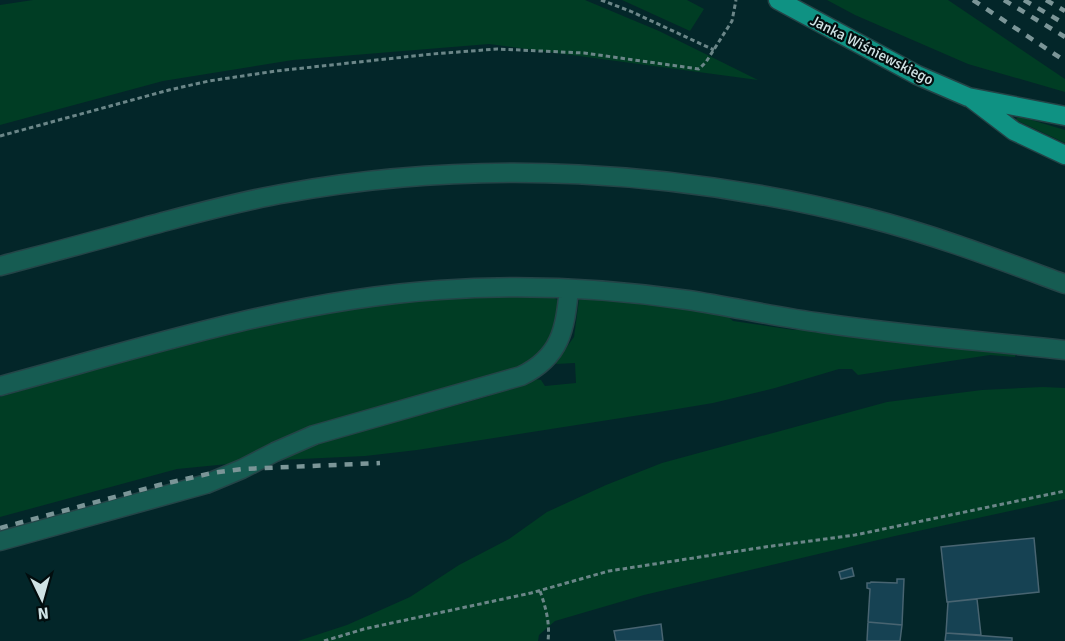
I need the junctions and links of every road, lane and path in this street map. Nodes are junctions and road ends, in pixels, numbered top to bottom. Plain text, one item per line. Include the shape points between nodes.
1 (601, 0) edge
2 (736, 0) edge
3 (778, 0) edge
4 (714, 50) junction
5 (968, 97) junction
6 (1065, 116) edge
7 (0, 136) edge
8 (1065, 155) edge
9 (0, 266) edge
10 (1065, 284) edge
11 (569, 289) junction
12 (1065, 350) edge
13 (0, 386) edge
14 (1065, 491) edge
15 (0, 541) edge
16 (540, 591) junction
17 (324, 641) edge
18 (548, 641) edge

1 - 4 path
2 - 4 path via 732,21
3 - 5 main road, Janka Wiśniewskiego via 917,75
4 - 7 path via 699,69 584,53 496,49 276,71 169,90
5 - 6 main road, Janka Wiśniewskiego
5 - 8 main road, Janka Wiśniewskiego via 1014,131
9 - 10 lane via 286,193 410,176 544,172 687,183 839,211 933,237
11 - 12 lane via 654,296 820,323
11 - 13 lane via 439,290 331,303 233,323
11 - 15 lane via 558,343 535,369 521,376 314,435 206,484
14 - 16 path via 855,535 609,571
16 - 17 path
16 - 18 path via 550,628

